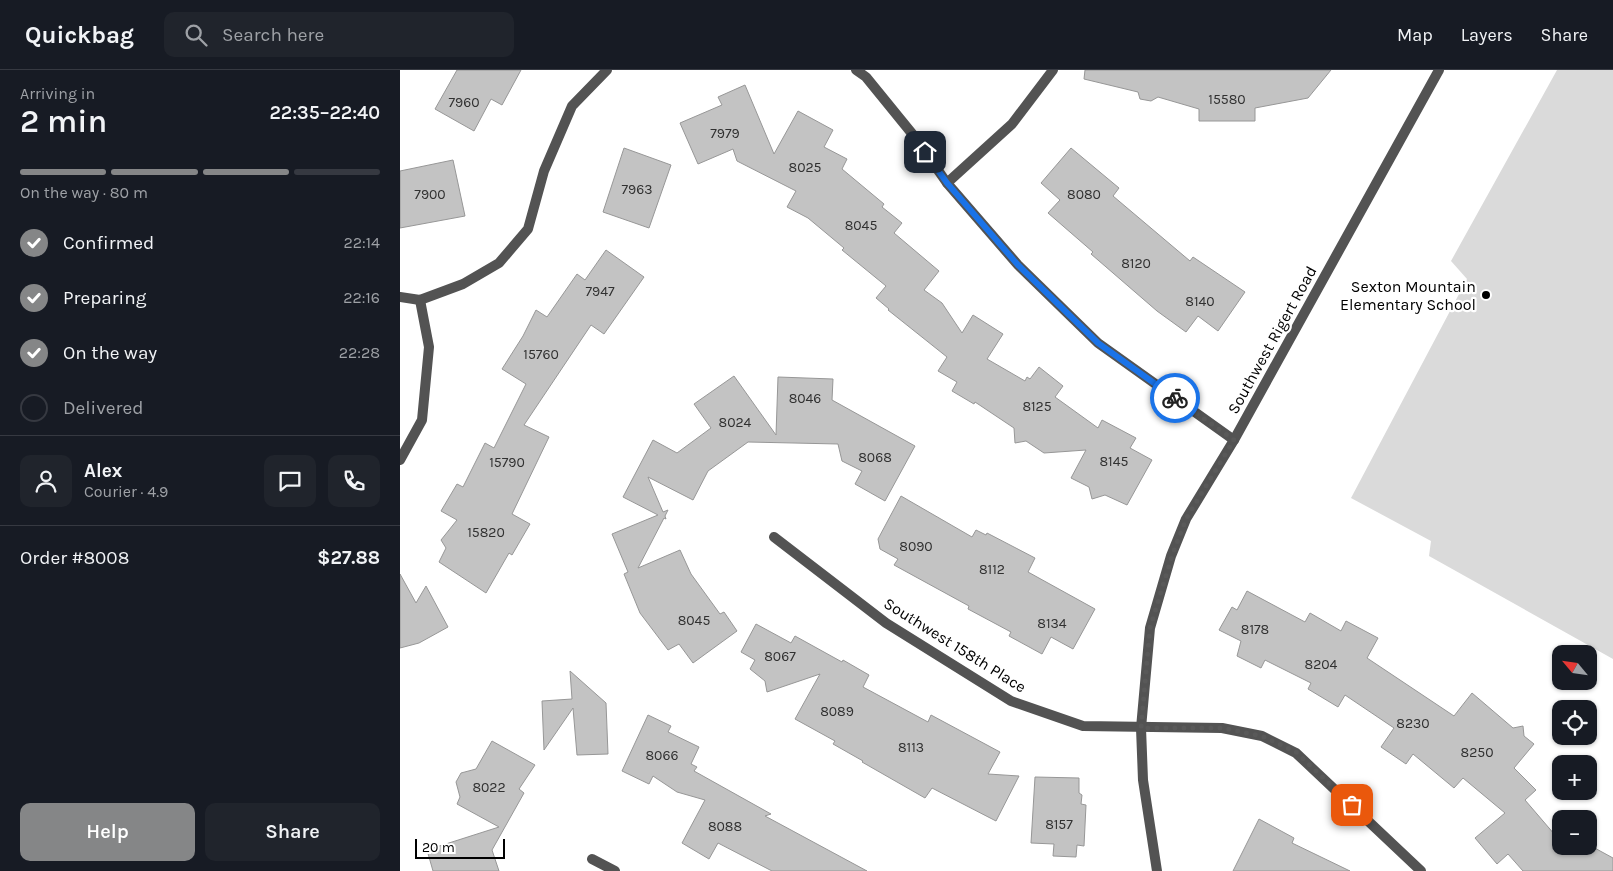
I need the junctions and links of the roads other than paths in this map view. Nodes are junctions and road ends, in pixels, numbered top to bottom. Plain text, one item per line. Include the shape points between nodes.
1 (607, 70) edge
2 (856, 70) edge
3 (1053, 70) edge
4 (1439, 70) edge
5 (947, 183) junction
6 (400, 298) edge
7 (420, 300) junction
8 (1234, 440) junction
9 (400, 460) edge
10 (774, 537) dead end
11 (1141, 728) junction
12 (592, 859) dead end
13 (615, 871) edge
14 (1157, 871) edge
15 (1421, 871) edge

1 - 7 street via 572,106 544,171 528,229 499,263 463,284
2 - 5 street via 866,77 914,136
3 - 5 street via 1012,124
4 - 8 street, Southwest Rigert Road
5 - 8 street via 1018,265 1098,343
6 - 7 street
7 - 9 street via 429,347 422,420
8 - 11 street, Southwest Rigert Road via 1186,519 1172,556 1150,628
10 - 11 street, Southwest 158th Place via 886,622 1012,701 1083,726
11 - 14 street, Southwest Rigert Road via 1144,780
11 - 15 street, Southwest 158th Place via 1222,728 1262,736 1296,752
12 - 13 street

